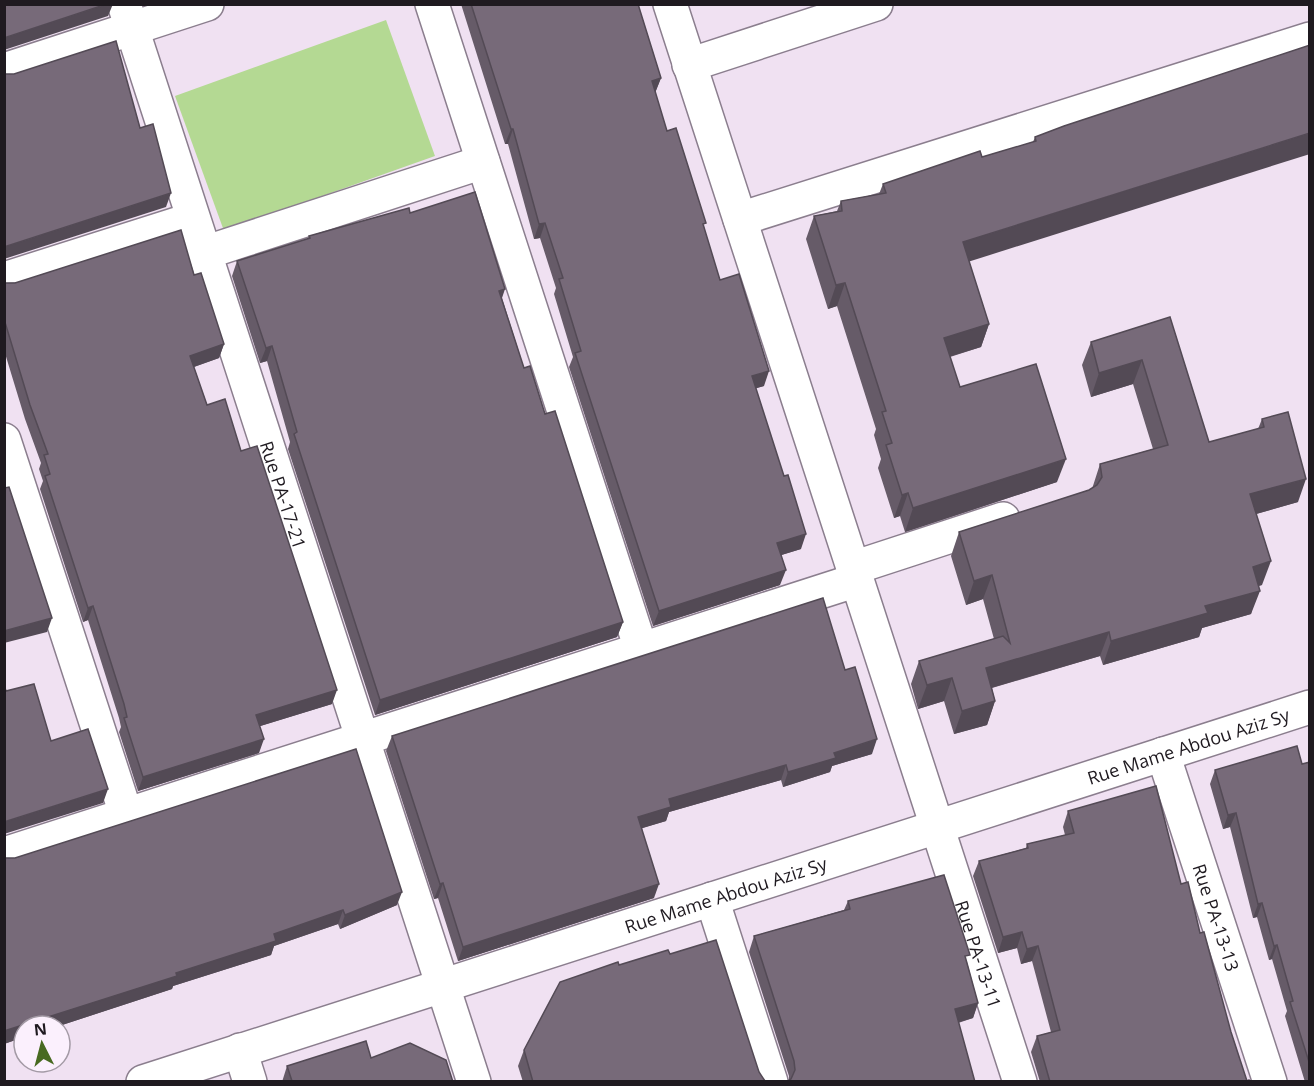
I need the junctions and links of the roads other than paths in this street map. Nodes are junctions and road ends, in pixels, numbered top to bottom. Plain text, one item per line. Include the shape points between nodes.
1 (207, 4) edge
2 (432, 4) edge
3 (670, 4) edge
4 (876, 4) edge
5 (128, 17) edge
6 (1310, 39) edge
7 (689, 64) junction
8 (4, 70) edge
9 (483, 162) junction
10 (193, 219) junction
11 (740, 219) junction
12 (204, 253) junction
13 (4, 279) edge
14 (4, 440) edge
15 (1030, 510) edge
16 (855, 574) junction
17 (641, 649) junction
18 (1310, 707) edge
19 (362, 738) junction
20 (1163, 754) junction
21 (126, 814) junction
22 (937, 827) junction
23 (4, 854) edge
24 (712, 899) junction
25 (442, 986) junction
26 (240, 1050) junction
27 (143, 1082) edge
28 (250, 1082) edge
29 (474, 1082) edge
30 (771, 1082) edge
31 (1020, 1082) edge
32 (1270, 1082) edge

1 - 5 street
2 - 9 street
3 - 7 street, Rue PA-13-11
4 - 7 street
5 - 8 street
5 - 10 street, Rue PA-17-21
6 - 11 street
7 - 11 street, Rue PA-13-11
9 - 12 street
9 - 17 street
10 - 12 street, Rue PA-17-21
10 - 13 street
11 - 16 street, Rue PA-13-11
12 - 19 street, Rue PA-17-21
14 - 21 street
15 - 16 street
16 - 17 street
16 - 22 street, Rue PA-13-11
17 - 19 street
18 - 20 street, Rue Mame Abdou Aziz Sy
19 - 21 street
19 - 25 street, Rue PA-17-21
20 - 22 street, Rue Mame Abdou Aziz Sy
20 - 32 street, Rue PA-13-13
21 - 23 street
22 - 24 street, Rue Mame Abdou Aziz Sy
22 - 31 street, Rue PA-13-11
24 - 25 street, Rue Mame Abdou Aziz Sy
24 - 30 street
25 - 26 street, Rue Mame Abdou Aziz Sy
25 - 29 street, Rue PA-17-21
26 - 27 street, Rue Mame Abdou Aziz Sy
26 - 28 street

